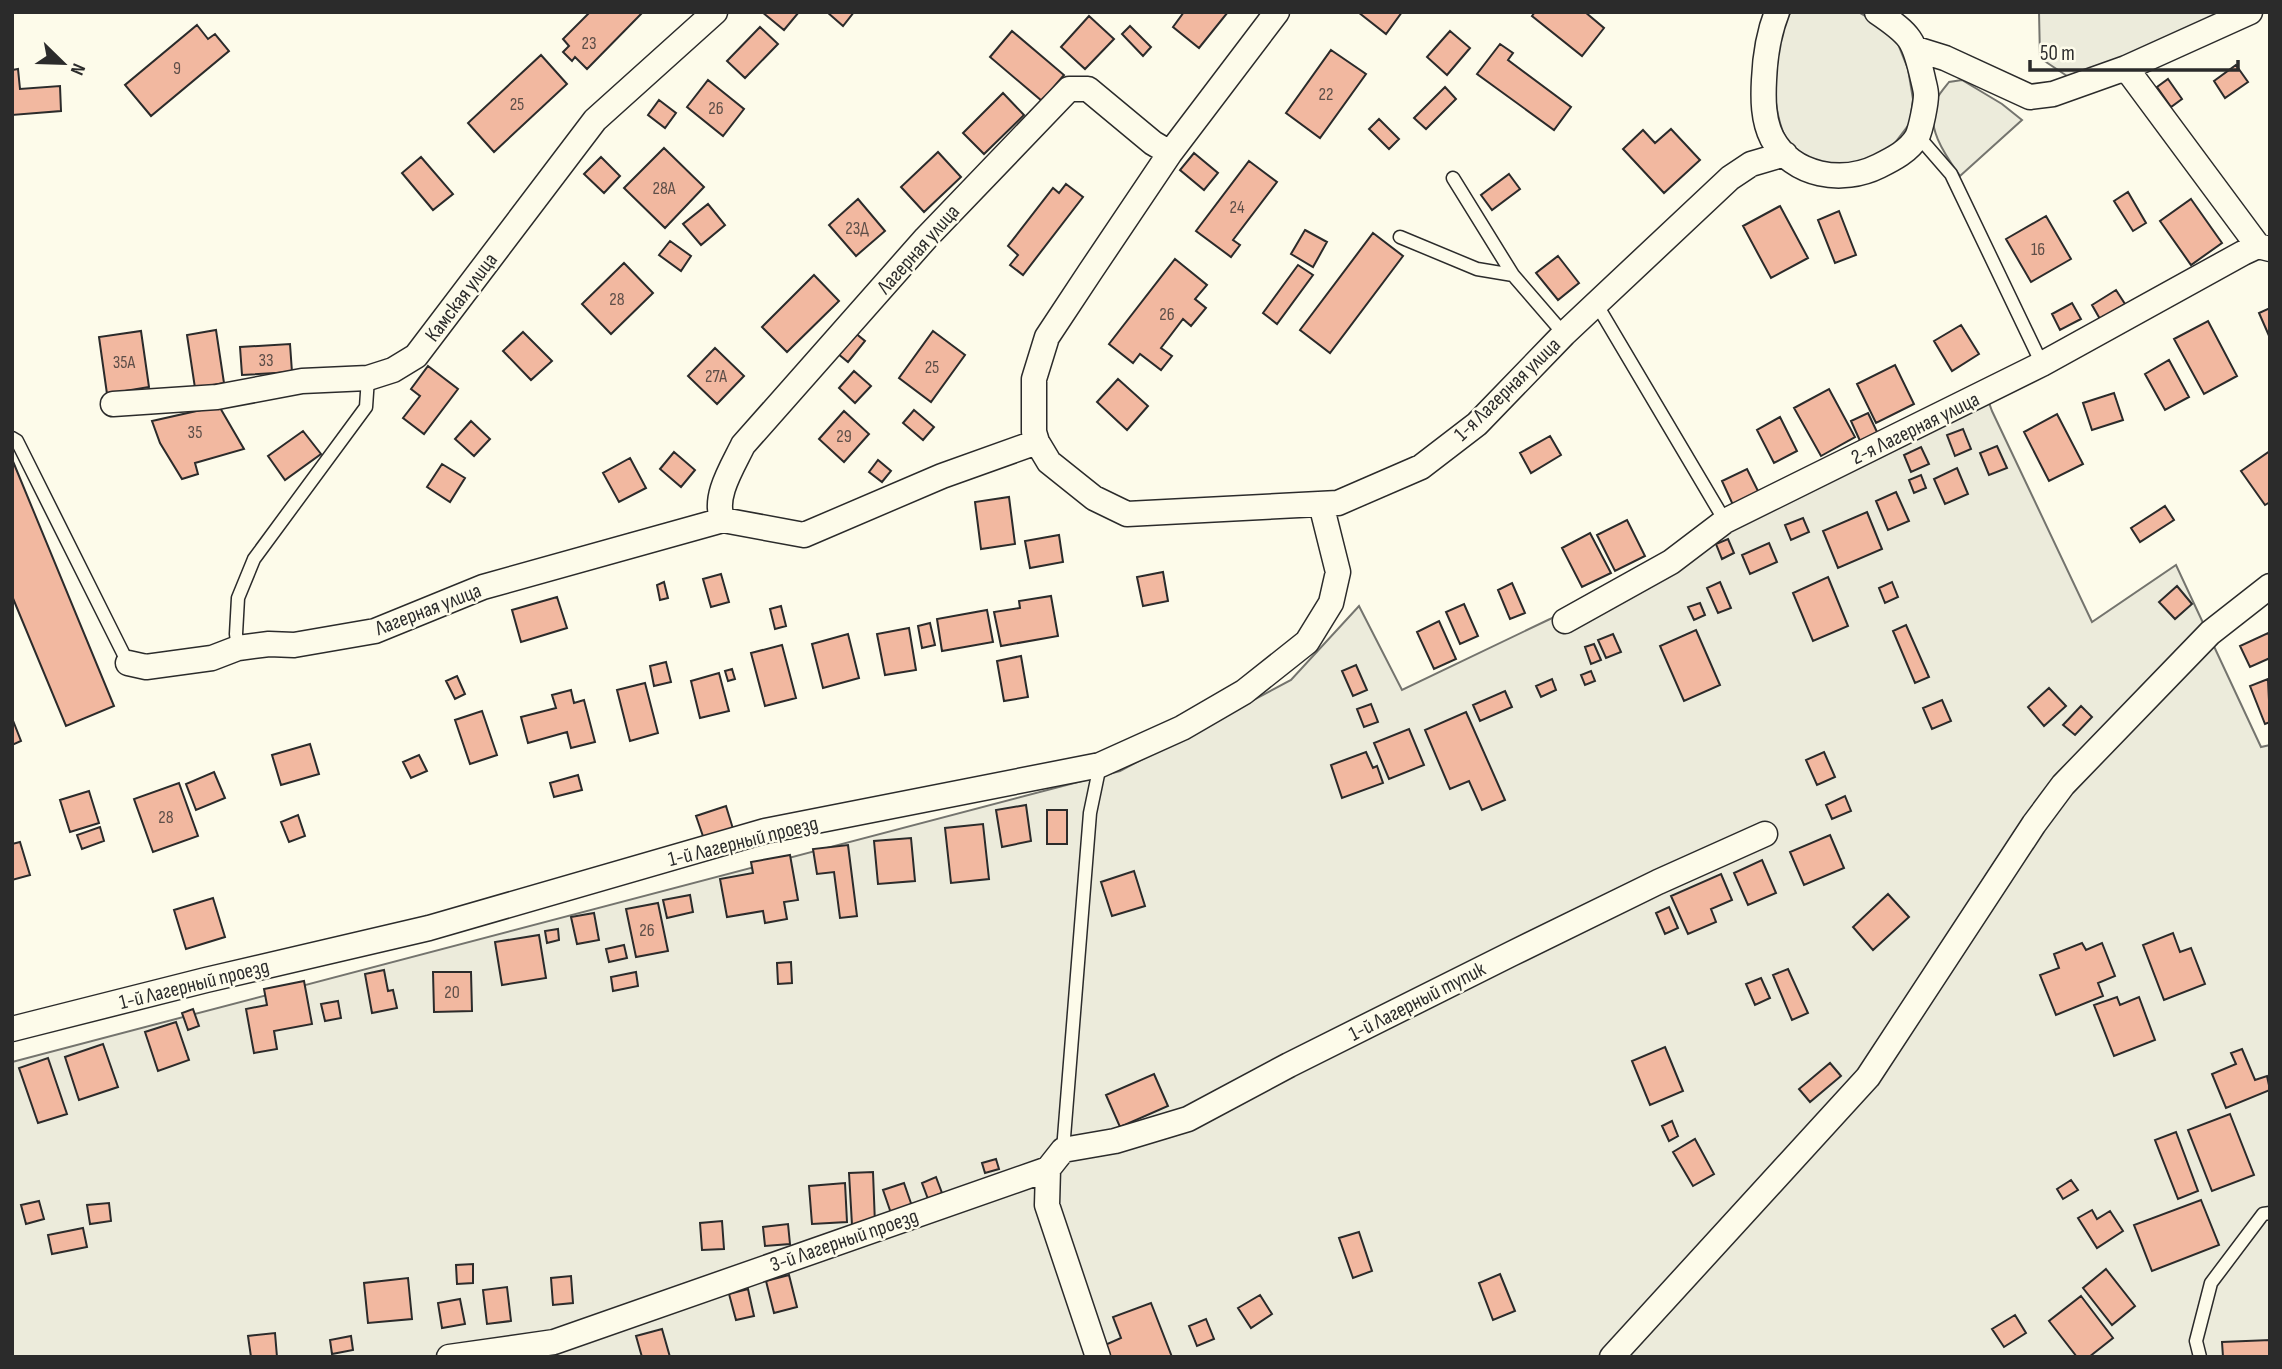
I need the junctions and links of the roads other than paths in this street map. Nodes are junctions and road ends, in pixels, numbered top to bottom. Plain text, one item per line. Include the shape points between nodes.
1 (715, 12) edge
2 (1277, 12) edge
3 (1777, 12) edge
4 (1877, 12) edge
5 (2250, 12) edge
6 (1916, 49) junction
7 (2126, 68) junction
8 (1917, 136) junction
9 (1170, 153) junction
10 (1785, 154) junction
11 (1452, 178) dead end
12 (1400, 237) dead end
13 (2264, 247) edge
14 (1513, 275) junction
15 (1597, 305) junction
16 (1564, 334) junction
17 (2042, 365) junction
18 (368, 378) junction
19 (113, 404) dead end
20 (12, 438) edge
21 (1037, 442) junction
22 (1321, 504) junction
23 (723, 520) junction
24 (1725, 522) junction
25 (2270, 586) edge
26 (1565, 621) dead end
27 (238, 648) junction
28 (128, 663) joint
29 (1100, 765) junction
30 (1765, 834) dead end
31 (12, 1029) edge
32 (1056, 1159) junction
33 (2270, 1213) edge
34 (449, 1357) edge
35 (1098, 1357) edge
36 (1612, 1357) edge
37 (2200, 1357) edge

1 - 18 street, Камская улица via 595,120 416,356
2 - 9 street
3 - 10 street via 1765,56 1765,113 1772,138
4 - 6 street via 1903,30
5 - 7 street
6 - 7 street via 2030,97 2053,94
6 - 8 street via 1926,94
7 - 13 street
8 - 10 street via 1907,149 1865,173 1835,177 1806,170
8 - 17 lane via 1951,174
9 - 21 street via 1048,337 1034,379
9 - 23 street, Лагерная улица via 1088,89 1069,89 926,238 743,445 727,478 719,511
10 - 15 street, 1-я Лагерная улица via 1751,164 1730,178
11 - 14 lane
12 - 14 lane via 1477,269
13 - 17 street, 2-я Лагерная улица
14 - 16 lane
15 - 16 street, 1-я Лагерная улица
15 - 24 lane
16 - 22 street, 1-я Лагерная улица via 1477,424 1421,467 1338,503
17 - 24 street, 2-я Лагерная улица
18 - 19 street, Камская улица via 302,381 217,397
18 - 27 lane via 366,407 254,559 238,598
20 - 28 lane
21 - 22 street, 1-я Лагерная улица via 1049,462 1094,498 1127,514
21 - 23 street, Лагерная улица via 942,476 804,535
22 - 29 street, 1-й Лагерный проезд via 1338,572 1331,603 1307,642 1244,692 1182,728
23 - 27 street, Лагерная улица via 483,587 375,631 295,645
24 - 26 street, 2-я Лагерная улица via 1671,562
25 - 36 street via 2210,632 2063,785 1868,1077
27 - 28 street, Лагерная улица via 212,658 146,667
29 - 31 street, 1-й Лагерный проезд via 765,831 429,928
29 - 32 lane via 1090,813
30 - 32 street, 1-й Лагерный тупик via 1511,954 1188,1119
32 - 34 street, 3-й Лагерный проезд via 554,1342
32 - 35 street via 1047,1205
33 - 37 lane via 2263,1214 2211,1283 2196,1341

